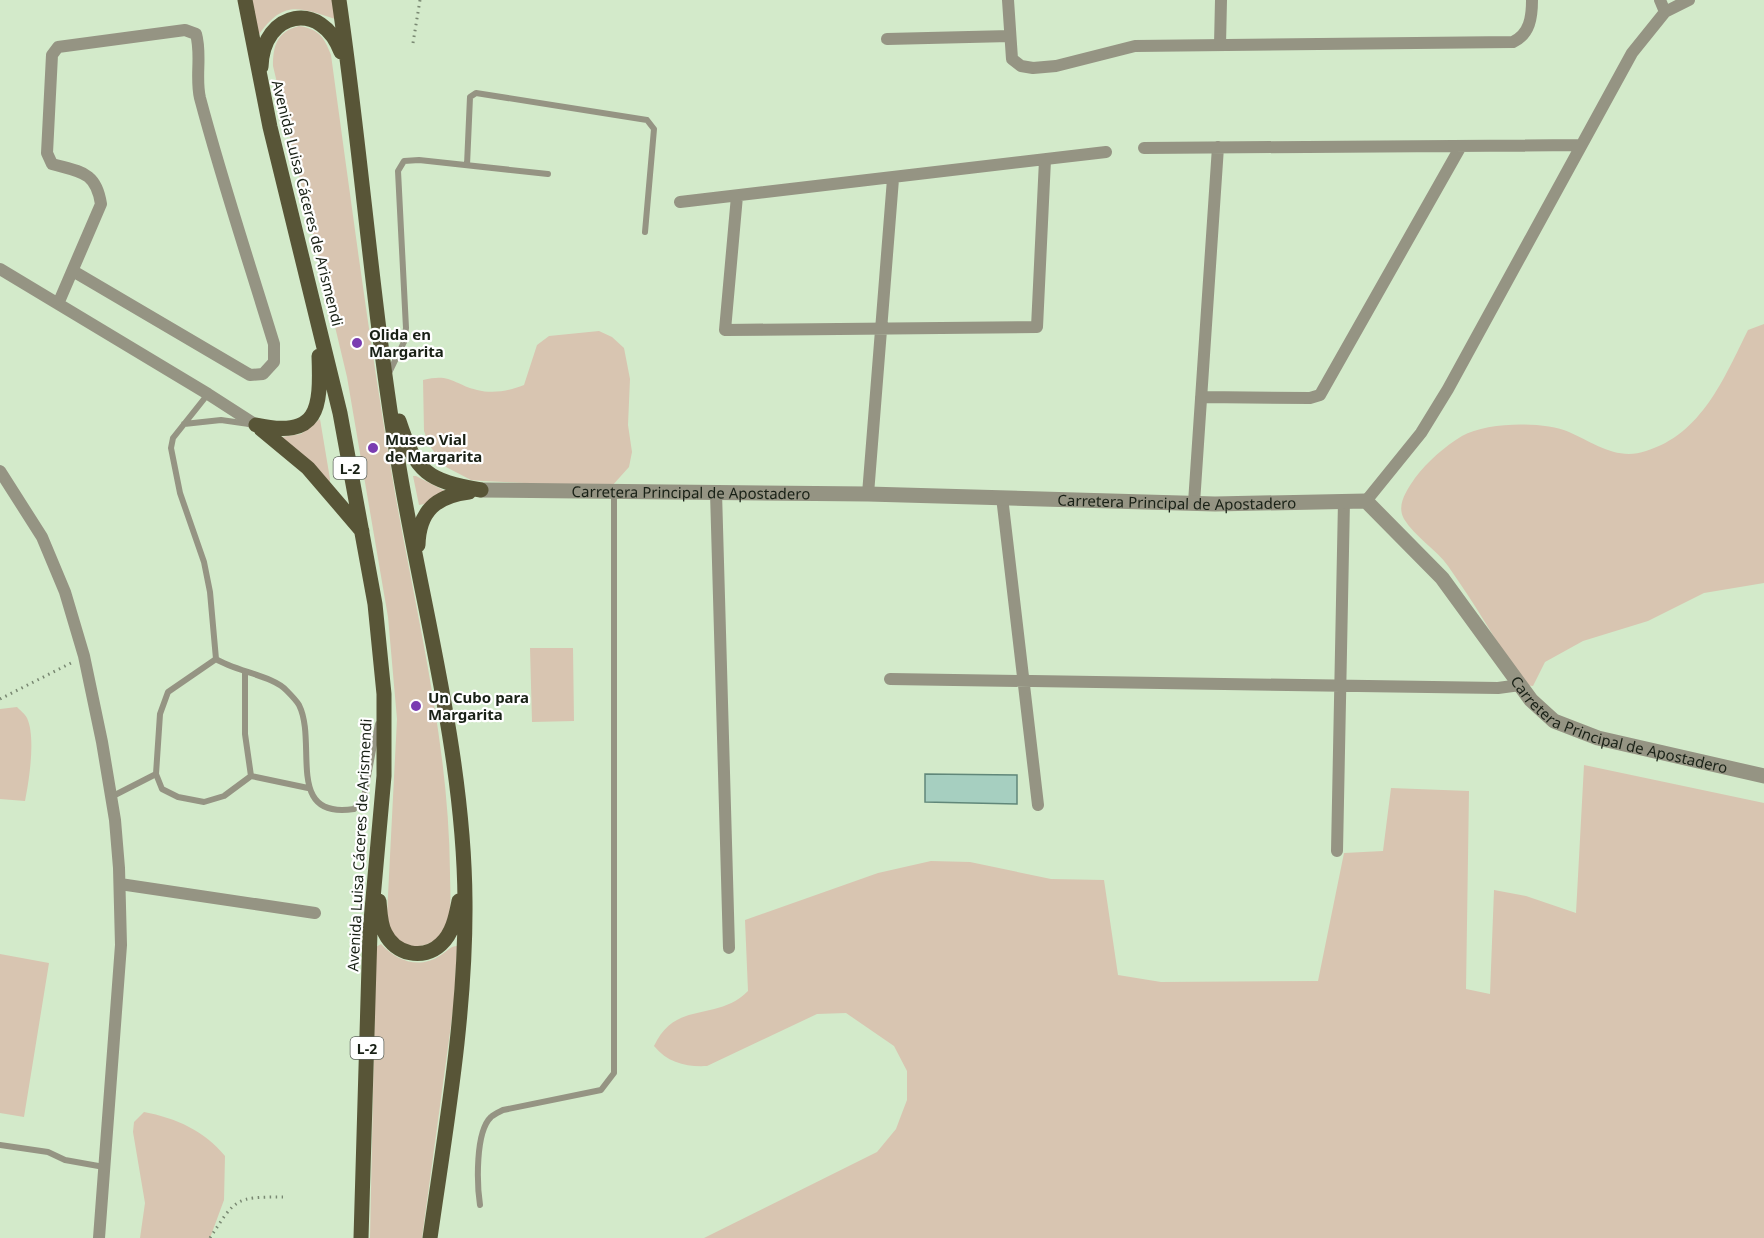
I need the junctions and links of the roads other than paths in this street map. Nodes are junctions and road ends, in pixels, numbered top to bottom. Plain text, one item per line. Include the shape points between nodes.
1 (244, 0) edge
2 (339, 0) edge
3 (1008, 0) edge
4 (1221, 0) edge
5 (1532, 0) edge
6 (1689, 0) edge
7 (1663, 6) edge
8 (1010, 36) junction
9 (887, 39) dead end
10 (1220, 45) junction
11 (348, 72) junction
12 (260, 85) junction
13 (1581, 145) junction
14 (1461, 146) junction
15 (1218, 147) junction
16 (1144, 148) dead end
17 (1106, 152) dead end
18 (1045, 160) junction
19 (466, 165) junction
20 (548, 174) dead end
21 (893, 178) junction
22 (737, 196) junction
23 (680, 202) dead end
24 (645, 232) dead end
25 (0, 269) edge
26 (73, 271) junction
27 (58, 304) junction
28 (319, 325) junction
29 (881, 329) junction
30 (387, 383) junction
31 (208, 394) junction
32 (1201, 397) junction
33 (184, 424) junction
34 (256, 425) junction
35 (0, 471) edge
36 (481, 490) junction
37 (614, 491) junction
38 (716, 492) junction
39 (868, 494) junction
40 (1002, 497) junction
41 (1344, 501) junction
42 (1366, 501) junction
43 (1194, 503) junction
44 (362, 531) junction
45 (418, 565) junction
46 (216, 659) junction
47 (245, 673) junction
48 (890, 679) dead end
49 (1024, 681) junction
50 (1340, 685) junction
51 (1520, 685) junction
52 (384, 694) junction
53 (156, 774) junction
54 (251, 776) junction
55 (1764, 776) edge
56 (308, 788) junction
57 (111, 797) junction
58 (1038, 805) dead end
59 (1337, 851) dead end
60 (376, 859) junction
61 (464, 866) junction
62 (120, 884) junction
63 (315, 913) dead end
64 (729, 948) dead end
65 (0, 1145) edge
66 (104, 1167) junction
67 (480, 1205) dead end
68 (99, 1238) edge
69 (361, 1238) edge
70 (430, 1238) edge

1 - 12 main road, Avenida Luisa Cáceres de Arismendi / L-2
2 - 11 main road
3 - 8 street
4 - 10 street
5 - 10 street via 1527,29 1513,42
6 - 7 street
7 - 13 street
8 - 9 street
8 - 10 street via 1012,59 1033,68 1135,46
11 - 12 main road via 334,37 323,26 312,19 288,19 267,36 262,49
11 - 30 main road
12 - 28 main road, Avenida Luisa Cáceres de Arismendi / L-2
13 - 14 street
13 - 42 street via 1421,434
14 - 15 street
14 - 32 street via 1320,395
15 - 16 street
15 - 32 street
17 - 18 street
18 - 21 street
18 - 29 street via 1037,327
19 - 20 lane
19 - 24 lane via 470,97 476,93 647,120 654,129
19 - 30 lane via 404,161 398,171 406,328
21 - 22 street
21 - 29 street
22 - 23 street
22 - 29 street via 725,330
25 - 27 street
26 - 26 street via 101,204 99,187 88,175 52,164 47,153 52,55 58,47 184,30 196,34 199,94 274,344 274,362 263,374 250,375
26 - 27 street
27 - 31 street
28 - 34 main road via 317,407 309,419 293,429
28 - 44 main road, Avenida Luisa Cáceres de Arismendi / L-2
29 - 39 street
30 - 36 main road via 404,437 423,470 448,485
30 - 45 main road
31 - 33 lane
31 - 34 street
32 - 43 street
33 - 34 lane via 221,420
33 - 46 lane via 173,438 171,458 204,562
34 - 44 main road via 308,468
35 - 57 street via 42,537 65,592 84,656
36 - 37 street, Carretera Principal de Apostadero
36 - 45 main road via 453,494 436,501 426,512 418,536
37 - 38 street, Carretera Principal de Apostadero
37 - 67 lane via 614,1073 601,1090 503,1110 491,1117 484,1127 479,1155
38 - 39 street, Carretera Principal de Apostadero
38 - 64 street
39 - 40 street, Carretera Principal de Apostadero
40 - 43 street, Carretera Principal de Apostadero
40 - 49 street
41 - 42 street, Carretera Principal de Apostadero
41 - 43 street, Carretera Principal de Apostadero
41 - 50 street
42 - 51 street, Carretera Principal de Apostadero via 1442,578
44 - 52 main road, Avenida Luisa Cáceres de Arismendi / L-2 via 375,604
45 - 61 main road via 457,789
46 - 47 lane
46 - 53 lane via 168,692 160,714
47 - 54 lane via 245,734
47 - 56 lane via 285,687 299,706 305,730
48 - 49 street
49 - 50 street
49 - 58 street
50 - 51 street
50 - 59 street
51 - 55 street, Carretera Principal de Apostadero via 1554,721 1598,738
52 - 56 lane via 364,797 354,809 338,812 319,805
52 - 60 main road, Avenida Luisa Cáceres de Arismendi / L-2 via 384,776
53 - 54 lane via 162,789 177,797 204,802 224,796
53 - 57 lane
54 - 56 lane
57 - 62 street
60 - 61 main road via 384,932 392,944 417,954 440,945 448,934
60 - 69 main road, Avenida Luisa Cáceres de Arismendi / L-2 via 370,932
61 - 70 main road via 461,1015
62 - 63 street
62 - 66 street via 121,945
65 - 66 lane via 48,1152 66,1160
66 - 68 street

